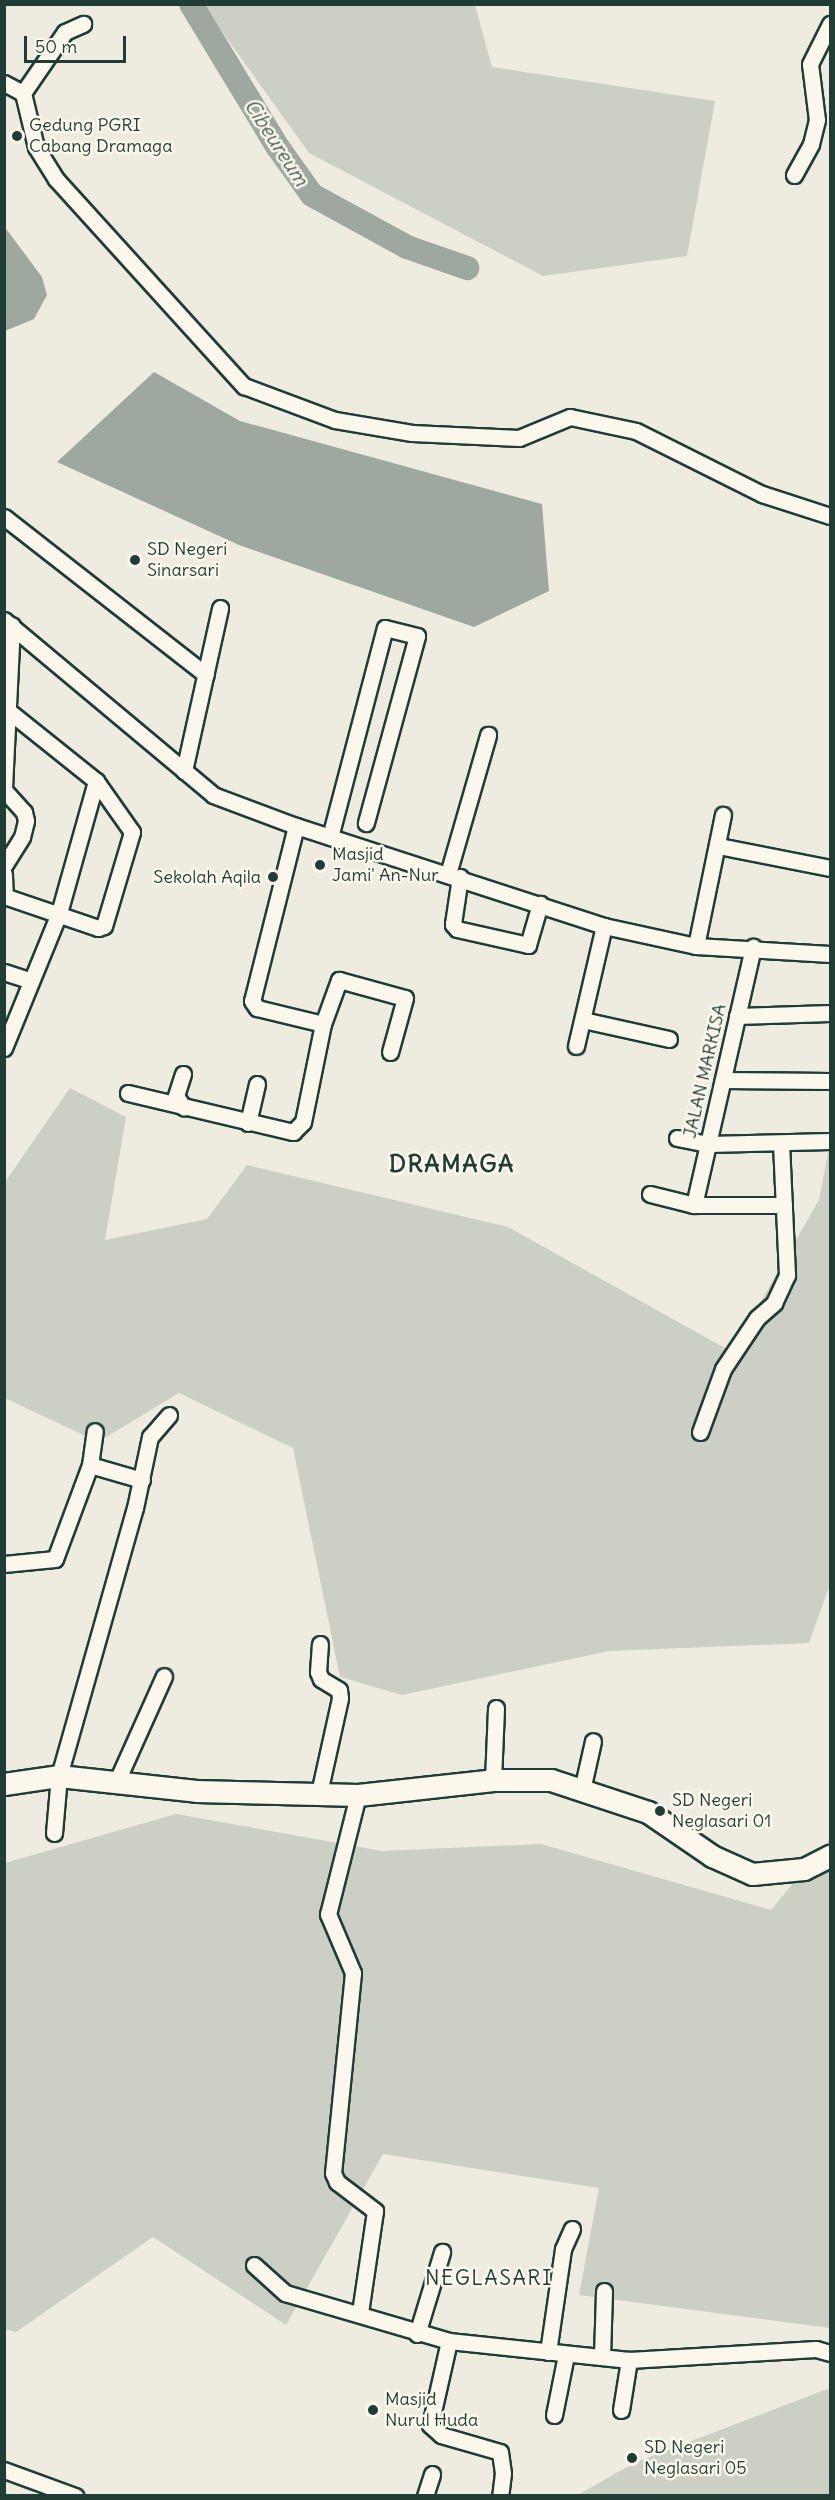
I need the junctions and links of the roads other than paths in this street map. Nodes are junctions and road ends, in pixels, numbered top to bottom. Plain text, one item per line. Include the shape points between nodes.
1 (83, 24) dead end
2 (831, 24) edge
3 (4, 83) edge
4 (23, 93) junction
5 (794, 176) dead end
6 (831, 516) edge
7 (4, 517) edge
8 (220, 608) dead end
9 (8, 623) edge
10 (206, 675) junction
11 (10, 712) junction
12 (488, 735) dead end
13 (184, 771) junction
14 (96, 781) junction
15 (4, 789) edge
16 (723, 815) dead end
17 (366, 824) dead end
18 (296, 826) junction
19 (330, 837) junction
20 (719, 846) junction
21 (4, 866) edge
22 (831, 868) edge
23 (4, 874) edge
24 (454, 875) junction
25 (5, 896) edge
26 (540, 904) junction
27 (59, 913) junction
28 (604, 926) junction
29 (696, 946) junction
30 (753, 947) junction
31 (831, 954) edge
32 (4, 972) edge
33 (31, 981) junction
34 (831, 1013) edge
35 (737, 1016) junction
36 (583, 1020) junction
37 (323, 1024) junction
38 (669, 1039) dead end
39 (576, 1046) dead end
40 (4, 1048) edge
41 (390, 1052) dead end
42 (183, 1074) dead end
43 (723, 1080) junction
44 (831, 1081) edge
45 (257, 1084) dead end
46 (128, 1093) dead end
47 (184, 1108) junction
48 (248, 1123) junction
49 (677, 1138) dead end
50 (831, 1141) edge
51 (708, 1144) junction
52 (781, 1144) junction
53 (650, 1194) dead end
54 (694, 1205) junction
55 (784, 1205) junction
56 (169, 1415) dead end
57 (95, 1431) dead end
58 (700, 1432) dead end
59 (90, 1465) junction
60 (142, 1480) junction
61 (4, 1564) edge
62 (320, 1644) dead end
63 (164, 1676) dead end
64 (496, 1708) dead end
65 (593, 1742) dead end
66 (59, 1776) junction
67 (493, 1780) junction
68 (117, 1783) junction
69 (4, 1784) edge
70 (582, 1790) junction
71 (320, 1793) junction
72 (358, 1795) junction
73 (54, 1833) dead end
74 (831, 1856) edge
75 (572, 2229) dead end
76 (442, 2252) dead end
77 (254, 2265) dead end
78 (604, 2291) dead end
79 (360, 2313) junction
80 (417, 2334) junction
81 (449, 2341) junction
82 (548, 2352) junction
83 (831, 2353) edge
84 (566, 2355) junction
85 (602, 2356) junction
86 (629, 2360) junction
87 (621, 2410) dead end
88 (554, 2415) dead end
89 (4, 2470) edge
90 (432, 2474) dead end
91 (75, 2496) edge
92 (425, 2496) edge
93 (500, 2496) edge

1 - 4 street via 65,32
2 - 5 street via 810,64 817,120 811,144
3 - 4 street
4 - 6 street via 36,147 56,179 244,386 335,420 412,433 519,438 570,417 636,430 762,494
7 - 10 street
8 - 10 street
9 - 11 street
9 - 13 street
10 - 13 street
11 - 14 street
11 - 15 street
12 - 24 street
13 - 18 street via 213,795
14 - 27 street
14 - 27 street via 128,824 131,836 104,926 98,928
15 - 21 street via 24,812 26,821 22,837
16 - 20 street
17 - 19 street via 417,636 385,628
18 - 19 street
18 - 37 street via 252,1001 257,1008
19 - 24 street
20 - 22 street
20 - 29 street
23 - 25 street
24 - 26 street
24 - 26 street via 453,924 457,929 528,945
25 - 27 street
26 - 28 street
27 - 33 street
28 - 29 street
28 - 36 street
29 - 30 street
30 - 31 street
30 - 35 street, JALAN MARKISA
32 - 33 street
33 - 40 street
34 - 35 street
35 - 43 street, JALAN MARKISA
36 - 38 street
36 - 39 street
37 - 41 street via 339,980 405,998
37 - 48 street via 301,1128 289,1132
42 - 47 street via 176,1096
43 - 44 street
43 - 51 street, JALAN MARKISA
45 - 48 street
46 - 47 street
47 - 48 street
49 - 51 street
50 - 52 street
51 - 52 street
51 - 54 street, JALAN MARKISA
52 - 55 street
53 - 54 street
54 - 55 street
55 - 58 street via 788,1262 784,1285 723,1369
56 - 60 street via 150,1437
57 - 59 street
59 - 60 street
59 - 61 street via 56,1559
60 - 66 street
62 - 71 street via 318,1672 321,1679 339,1690 340,1698
63 - 68 street
64 - 67 street
65 - 70 street
66 - 68 street
66 - 69 street
66 - 73 street
67 - 70 street via 551,1780
67 - 72 street
68 - 71 street via 196,1791
70 - 74 street via 648,1812 712,1856 752,1874 804,1869
71 - 72 street
72 - 79 street via 328,1914 353,1973 333,2174 337,2182 375,2211
75 - 82 street via 563,2249
76 - 80 street
77 - 79 street via 285,2293
78 - 85 street
79 - 80 street
80 - 81 street
81 - 82 street
81 - 93 street via 430,2425 441,2435 500,2452
82 - 84 street
83 - 86 street via 816,2349
84 - 85 street
84 - 88 street
85 - 86 street
86 - 87 street
89 - 91 street
90 - 92 street

